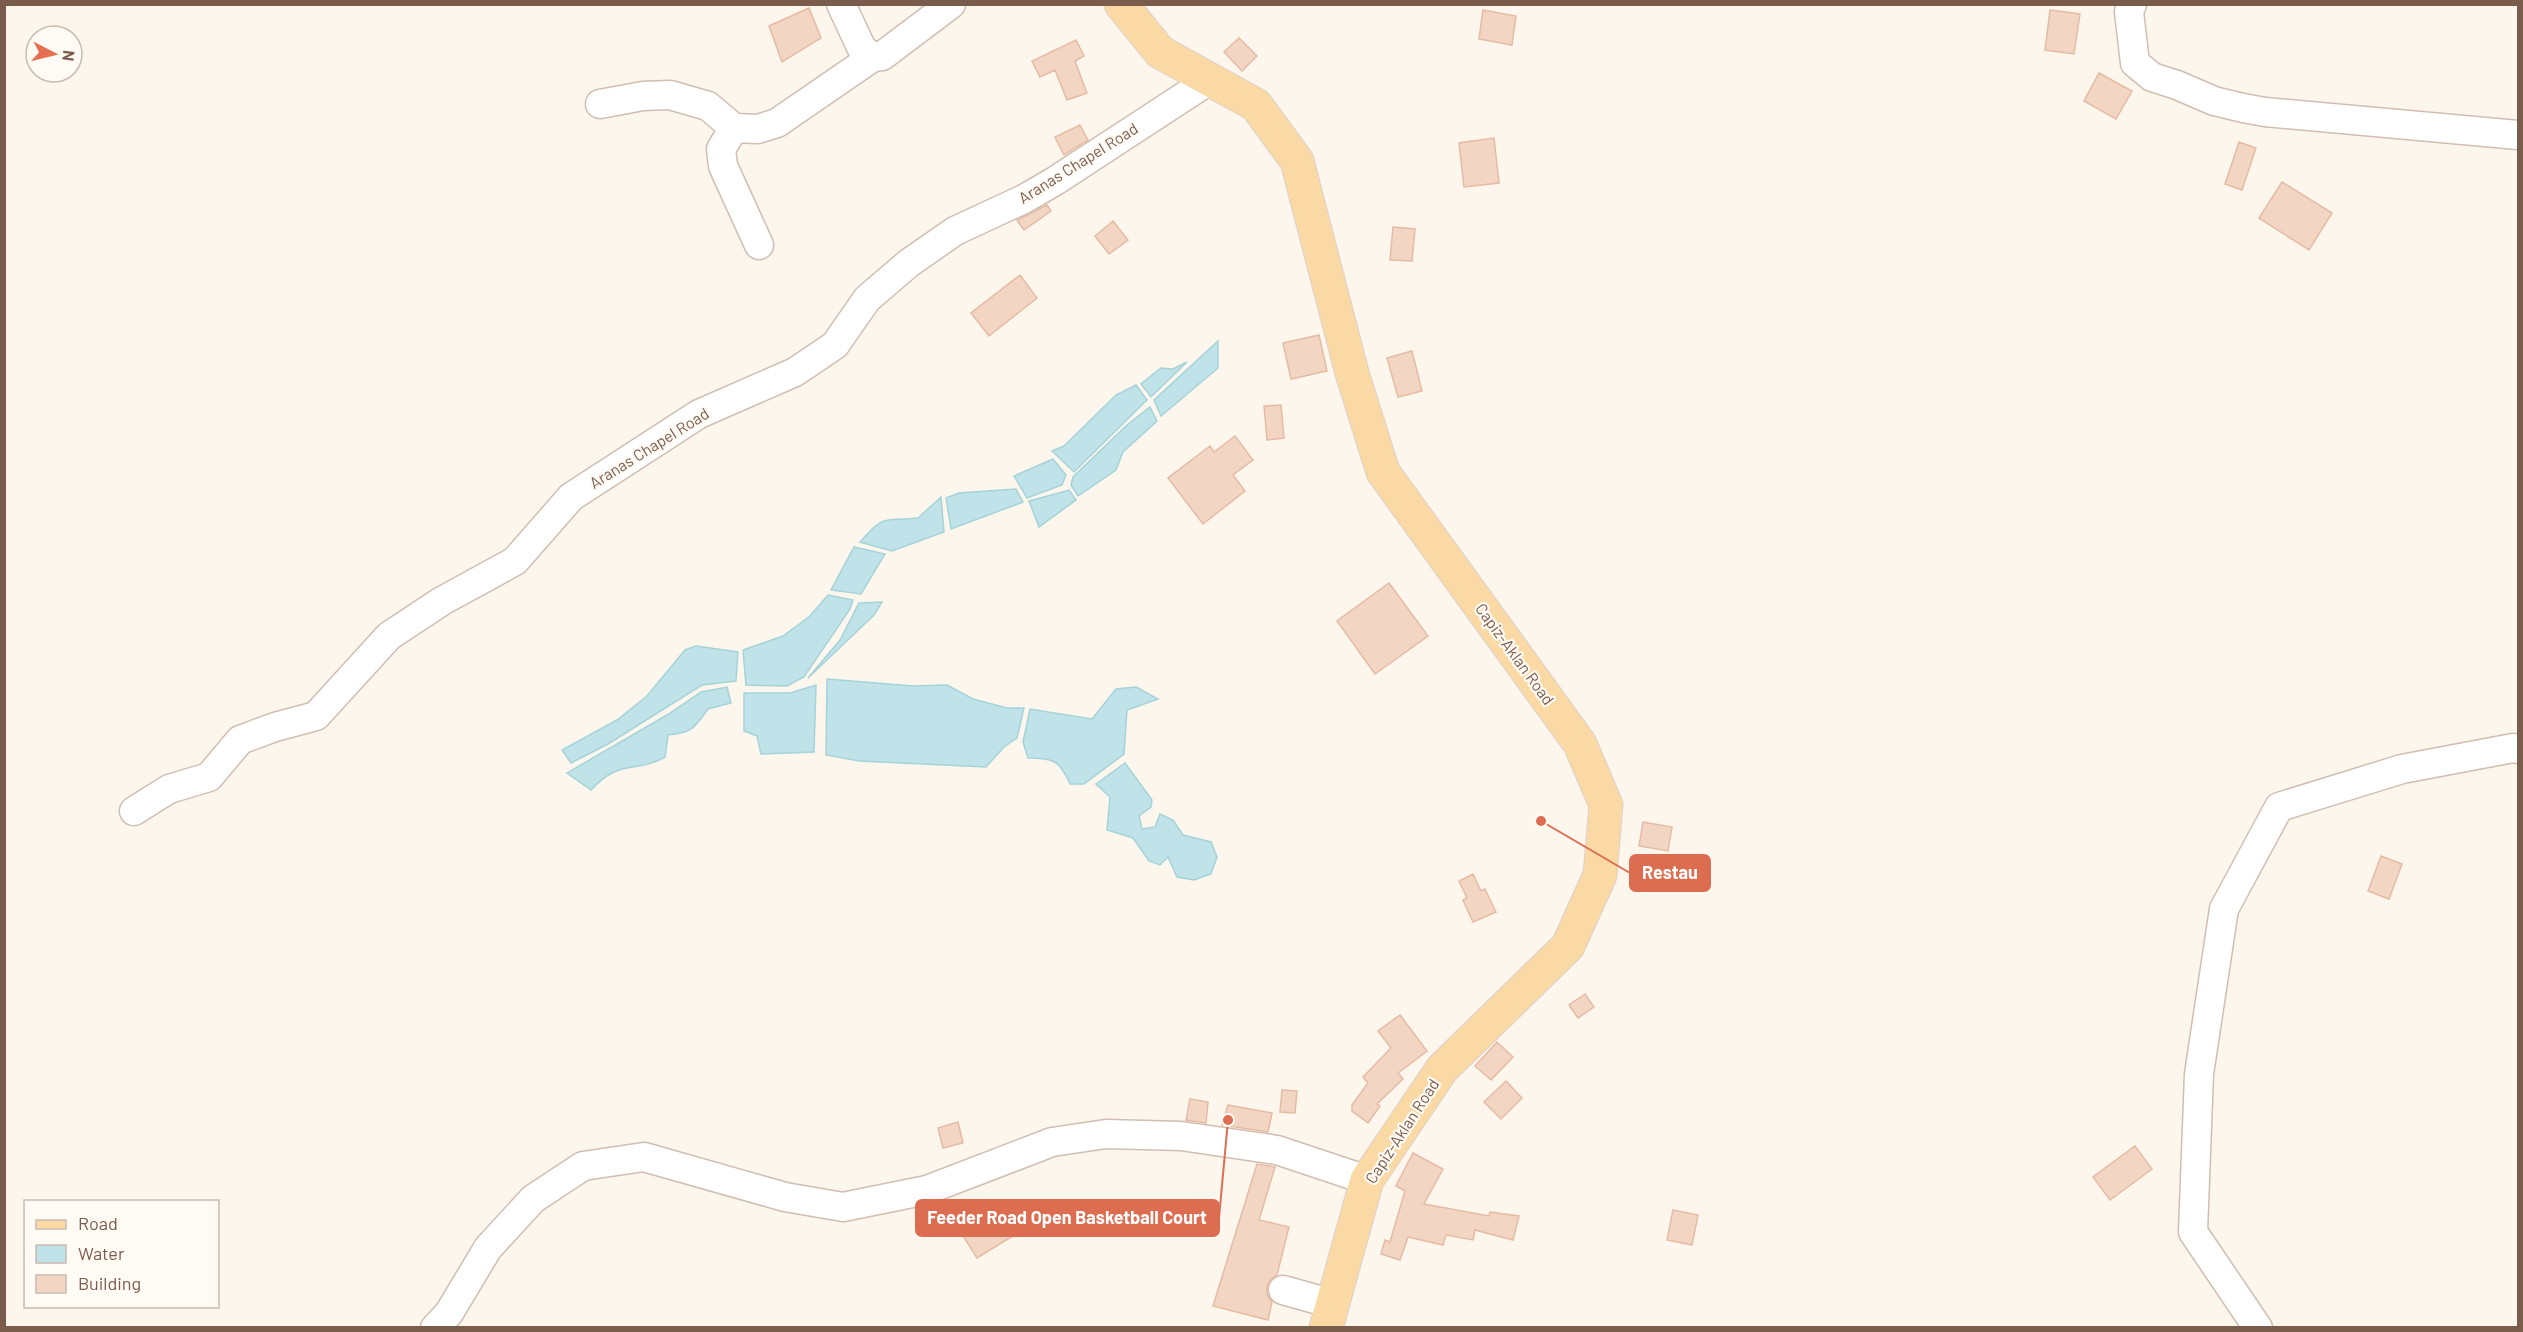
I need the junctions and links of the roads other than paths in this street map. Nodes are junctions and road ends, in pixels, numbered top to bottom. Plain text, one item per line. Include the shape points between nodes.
1 (841, 4) edge
2 (951, 4) edge
3 (1121, 4) edge
4 (2129, 7) edge
5 (873, 57) junction
6 (1211, 79) junction
7 (600, 104) dead end
8 (734, 128) junction
9 (2518, 135) edge
10 (759, 246) dead end
11 (2518, 749) edge
12 (134, 811) dead end
13 (1367, 1180) junction
14 (1283, 1290) dead end
15 (1330, 1316) edge
16 (435, 1328) edge
17 (2258, 1328) edge

1 - 5 street via 862,49
2 - 5 street via 882,56
3 - 6 main road, Capiz-Aklan Road via 1160,52
4 - 9 street via 2135,63 2152,77 2214,101 2265,112
5 - 8 street via 777,123 758,129
6 - 12 street, Aranas Chapel Road via 1055,181 955,231 909,263 867,299 835,345 795,372 699,414 572,497 515,561 389,636 316,717 240,740 209,777 169,789
6 - 13 main road, Capiz-Aklan Road via 1256,105 1297,161 1352,373 1383,472 1580,744 1606,805 1600,875 1568,946 1442,1069
7 - 8 street via 670,95 708,106
8 - 10 street via 722,149 723,166
11 - 17 street via 2402,769 2279,807 2224,909 2199,1074 2193,1232
13 - 15 main road, Capiz-Aklan Road
13 - 16 street via 1277,1150 1181,1136 1106,1134 1052,1142 927,1190 843,1207 785,1197 644,1157 583,1166 533,1199 488,1248 449,1313
14 - 15 street

